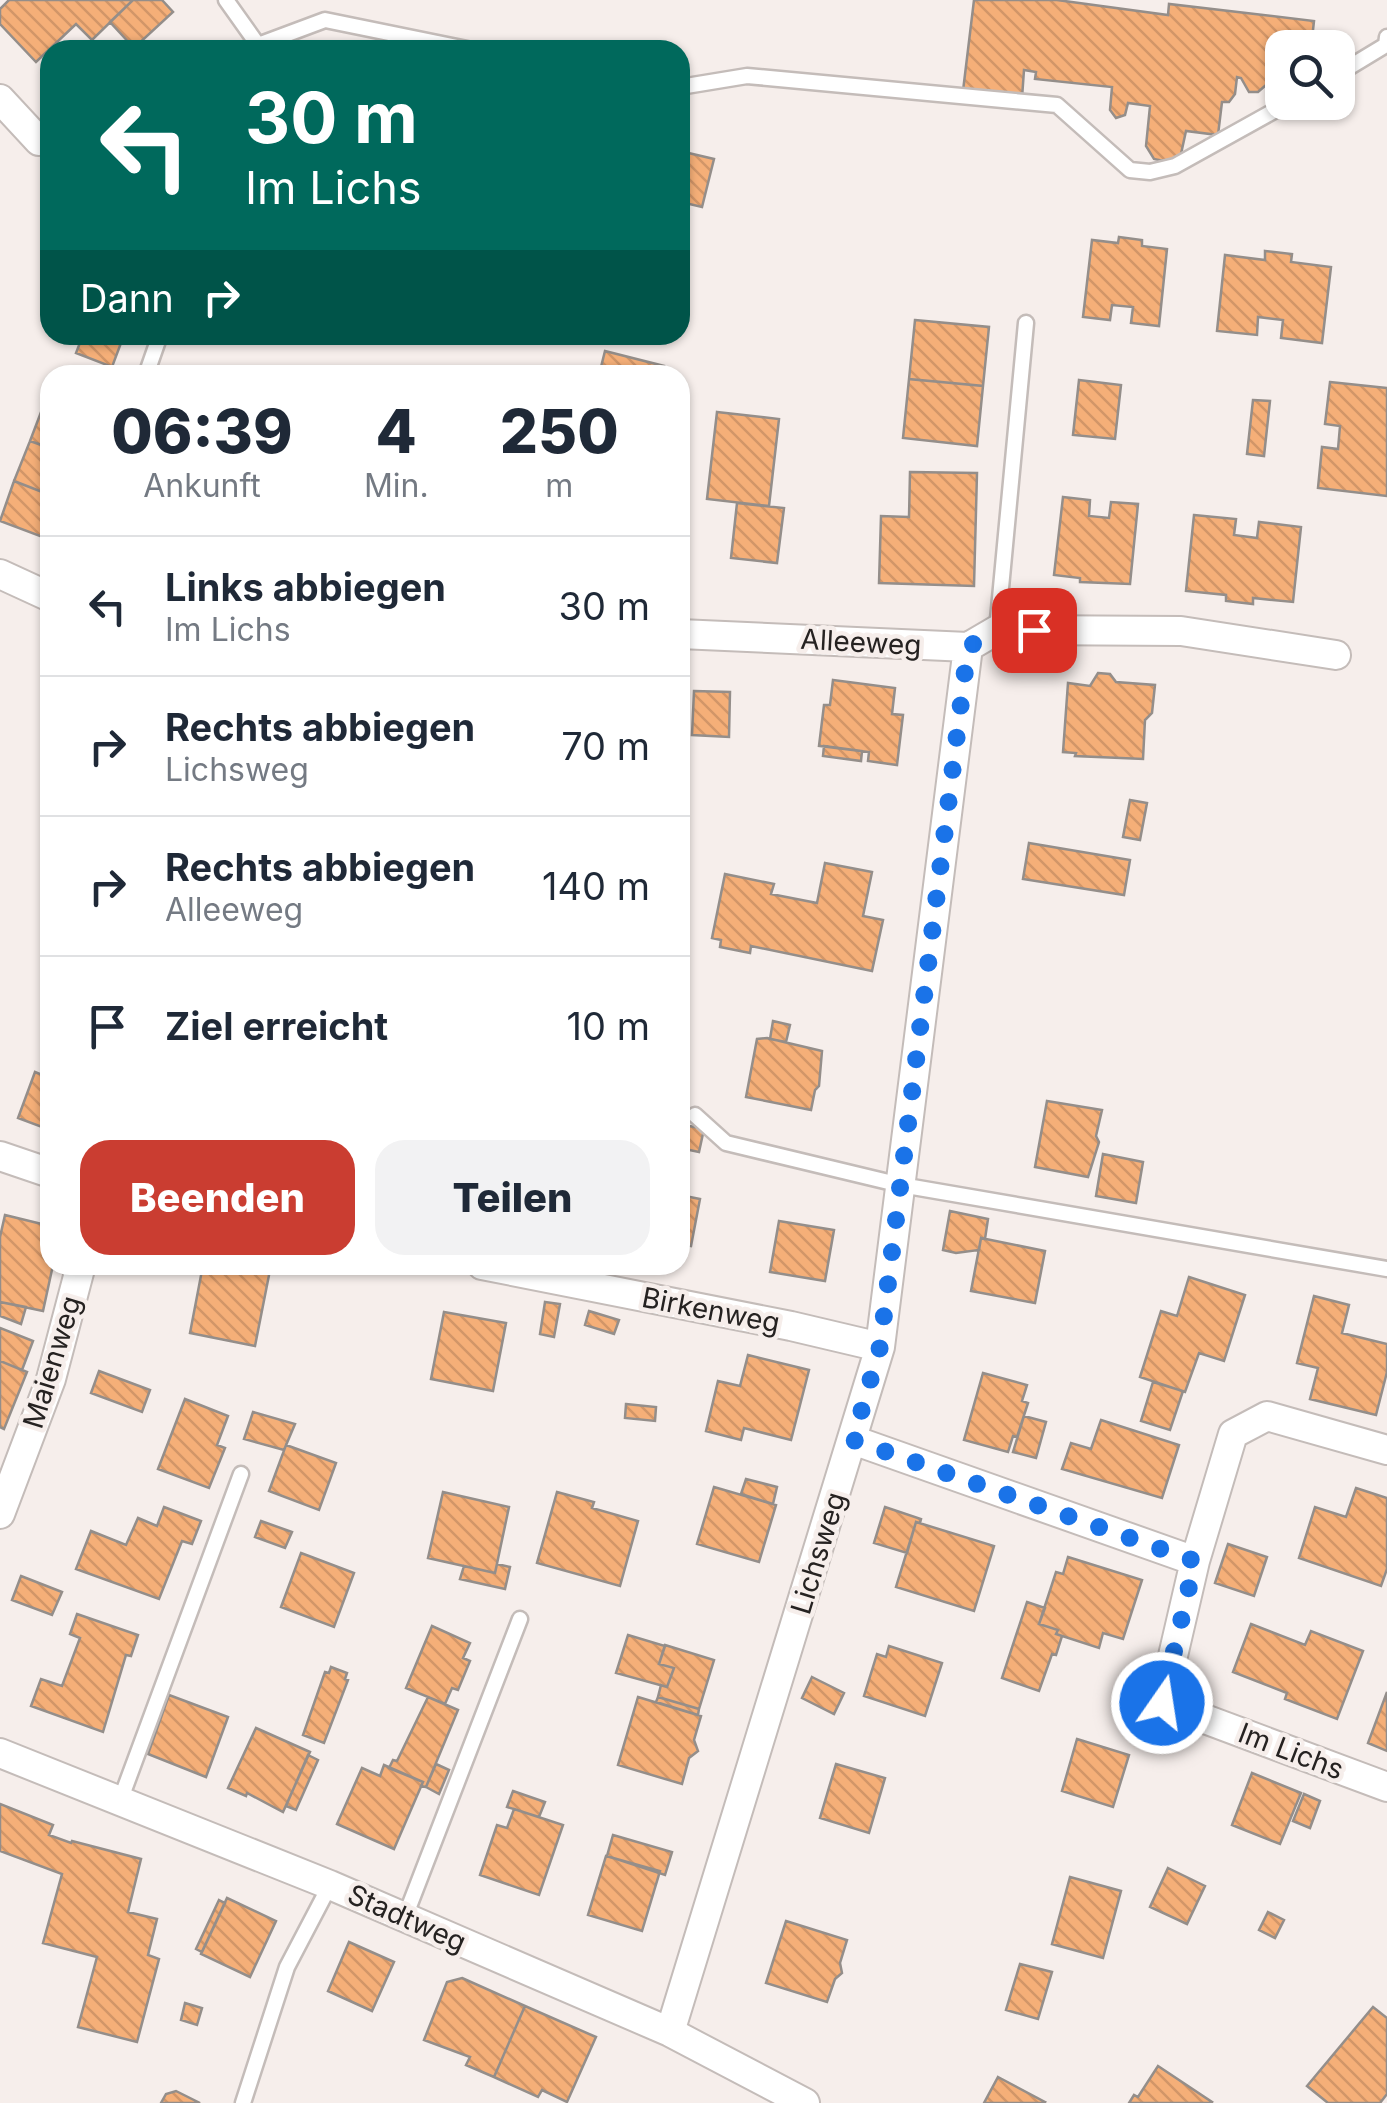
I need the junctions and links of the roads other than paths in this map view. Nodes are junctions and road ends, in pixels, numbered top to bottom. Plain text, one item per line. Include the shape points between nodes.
1 (226, 0) edge
2 (1387, 37) edge
3 (251, 40) edge
4 (276, 40) edge
5 (423, 40) edge
6 (1387, 46) edge
7 (1355, 64) edge
8 (690, 85) edge
9 (0, 99) edge
10 (1265, 116) edge
11 (39, 141) dead end
12 (1026, 323) dead end
13 (0, 574) edge
14 (40, 592) edge
15 (997, 630) junction
16 (690, 634) edge
17 (968, 647) junction
18 (1336, 656) dead end
19 (695, 1115) dead end
20 (0, 1156) edge
21 (40, 1170) edge
22 (900, 1185) junction
23 (1387, 1269) edge
24 (78, 1275) edge
25 (533, 1275) edge
26 (880, 1347) junction
27 (853, 1440) junction
28 (1387, 1450) edge
29 (242, 1474) dead end
30 (0, 1514) edge
31 (1195, 1561) junction
32 (520, 1619) dead end
33 (0, 1753) edge
34 (1387, 1787) edge
35 (120, 1800) junction
36 (330, 1885) junction
37 (405, 1918) junction
38 (670, 2032) junction
39 (243, 2103) edge
40 (805, 2103) edge

1 - 3 lane
2 - 6 lane
4 - 5 lane via 325,20
6 - 7 lane
8 - 10 lane via 748,76 1058,104 1130,170 1150,172 1191,158
9 - 11 street
12 - 15 lane
13 - 14 street
15 - 17 street
15 - 18 street via 1181,631
16 - 17 street, Alleeweg
17 - 22 street, Lichsweg
19 - 22 lane via 726,1143
20 - 21 street
22 - 23 lane
22 - 26 street, Lichsweg
24 - 30 street, Maienweg via 51,1378
25 - 26 street, Birkenweg
26 - 27 street, Lichsweg
27 - 31 street
27 - 38 street, Lichsweg
28 - 31 street, Im Lichs via 1267,1416 1233,1434
29 - 35 lane
31 - 34 street, Im Lichs via 1162,1703
32 - 37 lane
33 - 35 street, Stadtweg
35 - 36 street, Stadtweg
36 - 37 street, Stadtweg
36 - 39 lane via 288,1967
37 - 38 street, Stadtweg
38 - 40 street, Stadtweg

